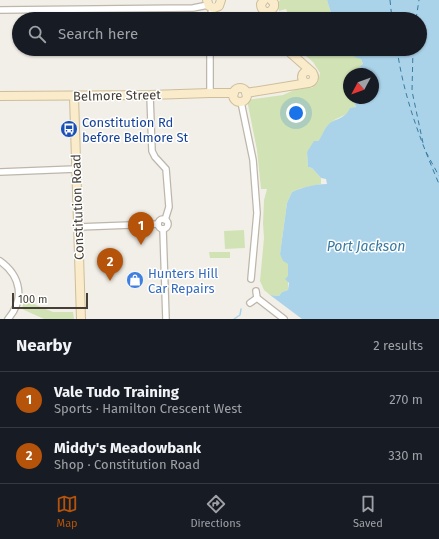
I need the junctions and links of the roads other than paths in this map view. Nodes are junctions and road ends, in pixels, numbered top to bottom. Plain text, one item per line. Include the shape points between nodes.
1 (221, 0) edge
2 (253, 0) edge
3 (269, 1) edge
4 (209, 4) edge
5 (0, 10) edge
6 (267, 12) edge
7 (210, 56) edge
8 (293, 56) edge
9 (298, 61) junction
10 (312, 73) junction
11 (302, 76) junction
12 (308, 83) junction
13 (291, 86) junction
14 (210, 93) junction
15 (246, 93) junction
16 (234, 94) junction
17 (0, 96) edge
18 (74, 96) junction
19 (150, 96) junction
20 (241, 102) junction
21 (76, 169) junction
22 (0, 172) edge
23 (165, 220) junction
24 (158, 224) junction
25 (78, 227) junction
26 (163, 229) junction
27 (0, 261) edge
28 (250, 279) dead end
29 (256, 291) dead end
30 (257, 298) junction
31 (250, 303) dead end
32 (8, 319) edge
33 (81, 319) edge
34 (166, 319) edge
35 (284, 319) edge

1 - 4 main road via 219,6
2 - 3 main road
3 - 6 main road via 261,7
4 - 5 street via 193,8
7 - 14 street
8 - 9 main road
9 - 10 main road
9 - 11 main road
10 - 11 main road via 307,71
10 - 12 main road via 313,80
11 - 12 main road
11 - 13 main road
12 - 13 main road
13 - 15 main road
14 - 16 main road, Belmore Street
14 - 19 main road, Belmore Street
15 - 16 main road via 240,88
15 - 20 main road via 246,98
16 - 20 main road via 235,99
17 - 18 main road, Belmore Street
18 - 19 main road, Belmore Street
18 - 21 main road, Constitution Road
19 - 23 street via 152,151 166,169 167,175 169,207
20 - 28 street via 253,160 257,213
21 - 22 street
21 - 25 main road, Constitution Road
23 - 24 street via 160,220
23 - 26 street via 167,225
24 - 25 street
24 - 26 street via 159,228
25 - 33 main road, Constitution Road
26 - 34 street
27 - 32 street via 13,274 19,291 18,304
29 - 30 street
30 - 31 street
30 - 35 street

